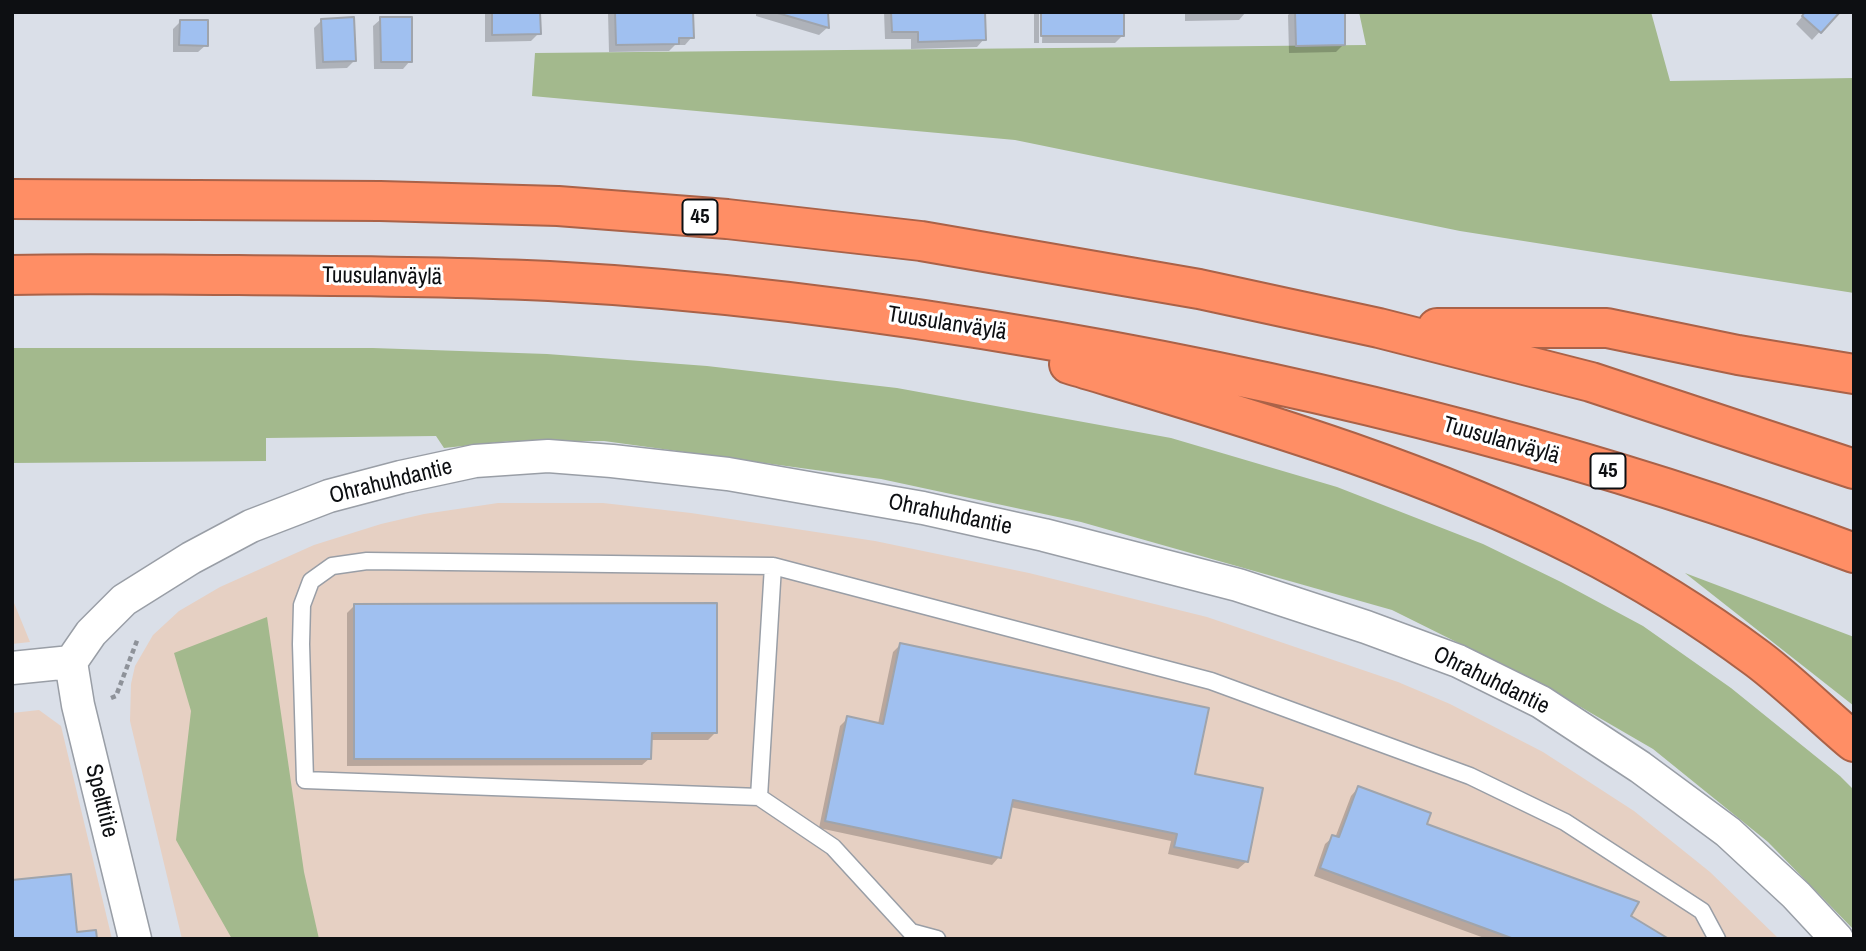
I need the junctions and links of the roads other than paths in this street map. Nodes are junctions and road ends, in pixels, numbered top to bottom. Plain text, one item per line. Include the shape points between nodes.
1 (12, 199) edge
2 (12, 275) edge
3 (909, 316) junction
4 (1379, 328) junction
5 (1854, 374) edge
6 (1854, 469) edge
7 (1854, 553) edge
8 (773, 566) junction
9 (71, 662) junction
10 (12, 668) edge
11 (1854, 742) edge
12 (759, 797) junction
13 (135, 939) edge
14 (937, 939) edge
15 (1717, 939) edge
16 (1837, 939) edge

1 - 4 highway, 45 via 380,201 558,206 727,219 961,248 1199,289
2 - 3 highway, Tuusulanväylä / 45 via 551,281
3 - 7 highway, Tuusulanväylä / 45 via 1185,364 1359,402 1684,494
3 - 11 highway via 1344,451 1501,512 1578,547 1663,596 1758,659
4 - 5 highway via 1607,328
4 - 6 highway, 45 via 1591,382
8 - 12 lane
8 - 12 lane via 367,561 332,566 312,581 302,605 305,780
8 - 15 lane via 1211,681 1470,776 1565,822 1702,911
9 - 10 street
9 - 13 street, Spelttitie
9 - 16 street, Ohrahuhdantie via 91,633 124,600 251,526 329,496 475,461 548,456 728,474 923,508 1044,535 1238,585 1366,626 1458,662 1541,702 1684,799 1728,832
12 - 14 lane via 833,846 911,932

